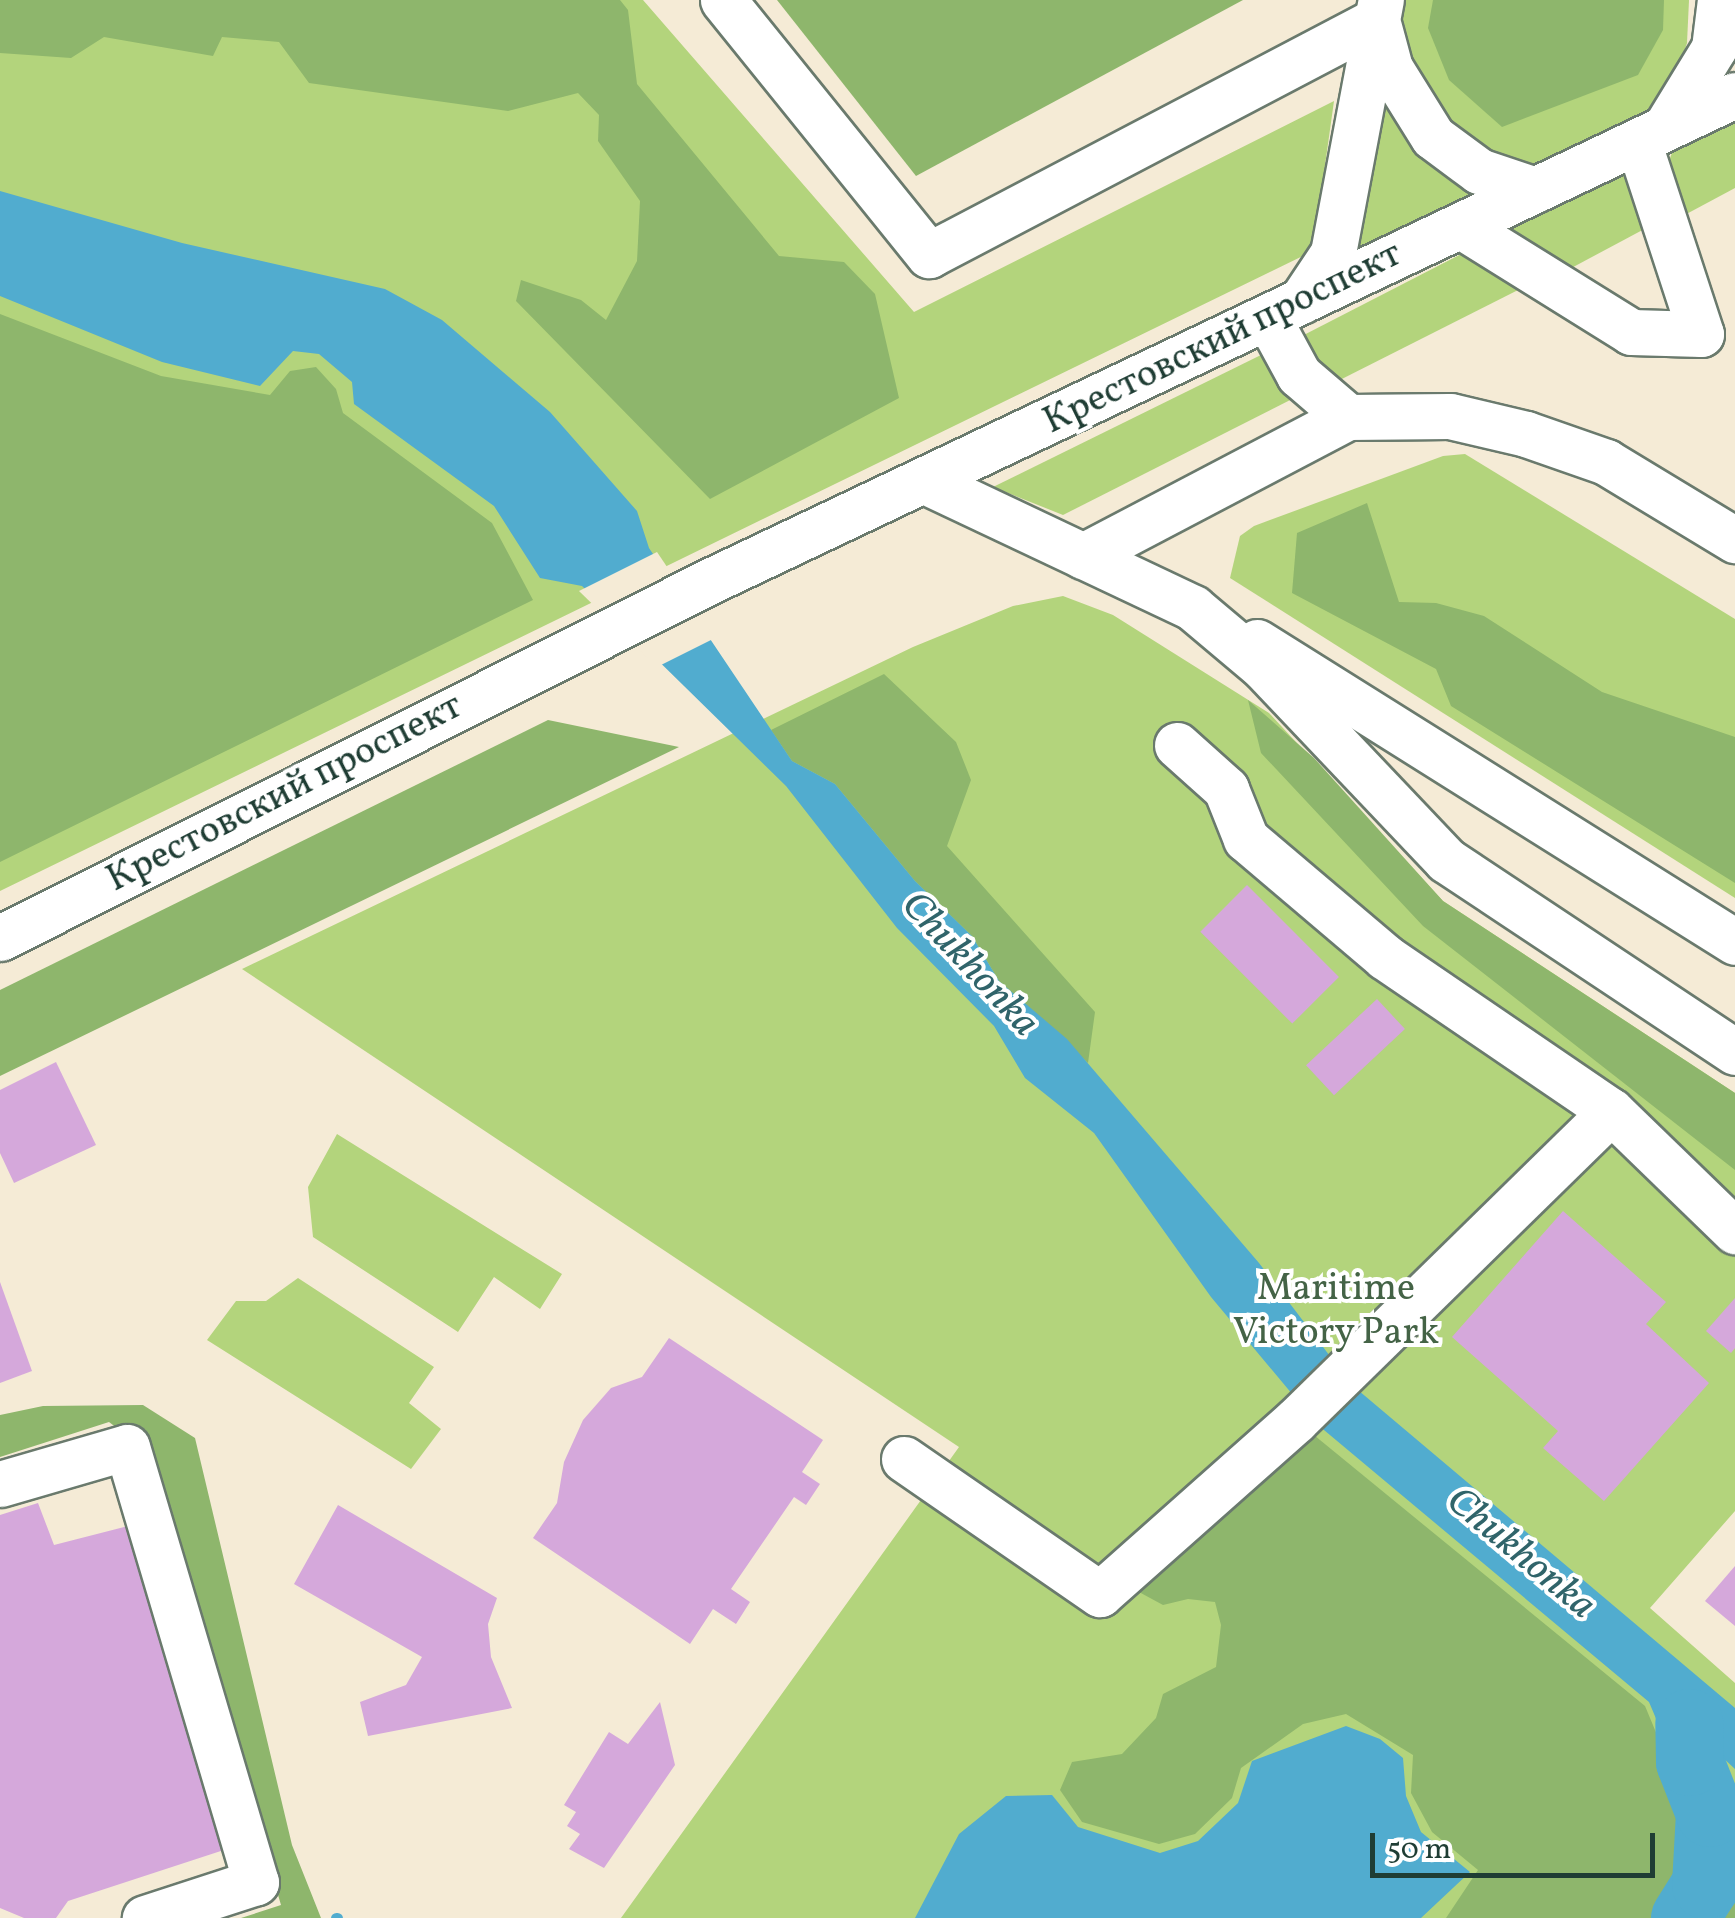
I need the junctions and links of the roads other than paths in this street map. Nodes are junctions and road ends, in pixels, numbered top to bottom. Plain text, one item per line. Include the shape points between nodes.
1 (723, 0) edge
2 (1720, 0) edge
3 (1379, 10) edge
4 (1735, 95) edge
5 (1652, 135) junction
6 (1535, 190) junction
7 (1461, 226) junction
8 (1284, 309) junction
9 (1348, 418) junction
10 (926, 482) junction
11 (1735, 540) edge
12 (1083, 556) junction
13 (1194, 608) junction
14 (1177, 746) dead end
15 (0, 938) edge
16 (1735, 942) edge
17 (1735, 1052) edge
18 (1611, 1111) junction
19 (1735, 1231) edge
20 (904, 1459) dead end
21 (0, 1484) edge
22 (145, 1918) edge

1 - 3 street via 929,255
2 - 5 street via 1714,48
3 - 6 street via 1390,68 1433,137 1479,172
3 - 8 street via 1333,253
4 - 5 street, Крестовский проспект
5 - 6 street, Крестовский проспект
5 - 7 street via 1701,334 1632,332
6 - 7 street, Крестовский проспект
7 - 8 street, Крестовский проспект
8 - 9 street via 1299,375
8 - 10 street, Крестовский проспект
9 - 11 street via 1450,416 1526,434 1606,462
9 - 12 street
10 - 12 street
10 - 15 street, Крестовский проспект via 710,581
12 - 13 street
13 - 16 street via 1312,673
13 - 17 street via 1263,668 1446,860
14 - 18 street via 1226,790 1246,839 1385,958
18 - 19 street
18 - 20 street via 1296,1420 1100,1594
21 - 22 street via 127,1447 256,1882

